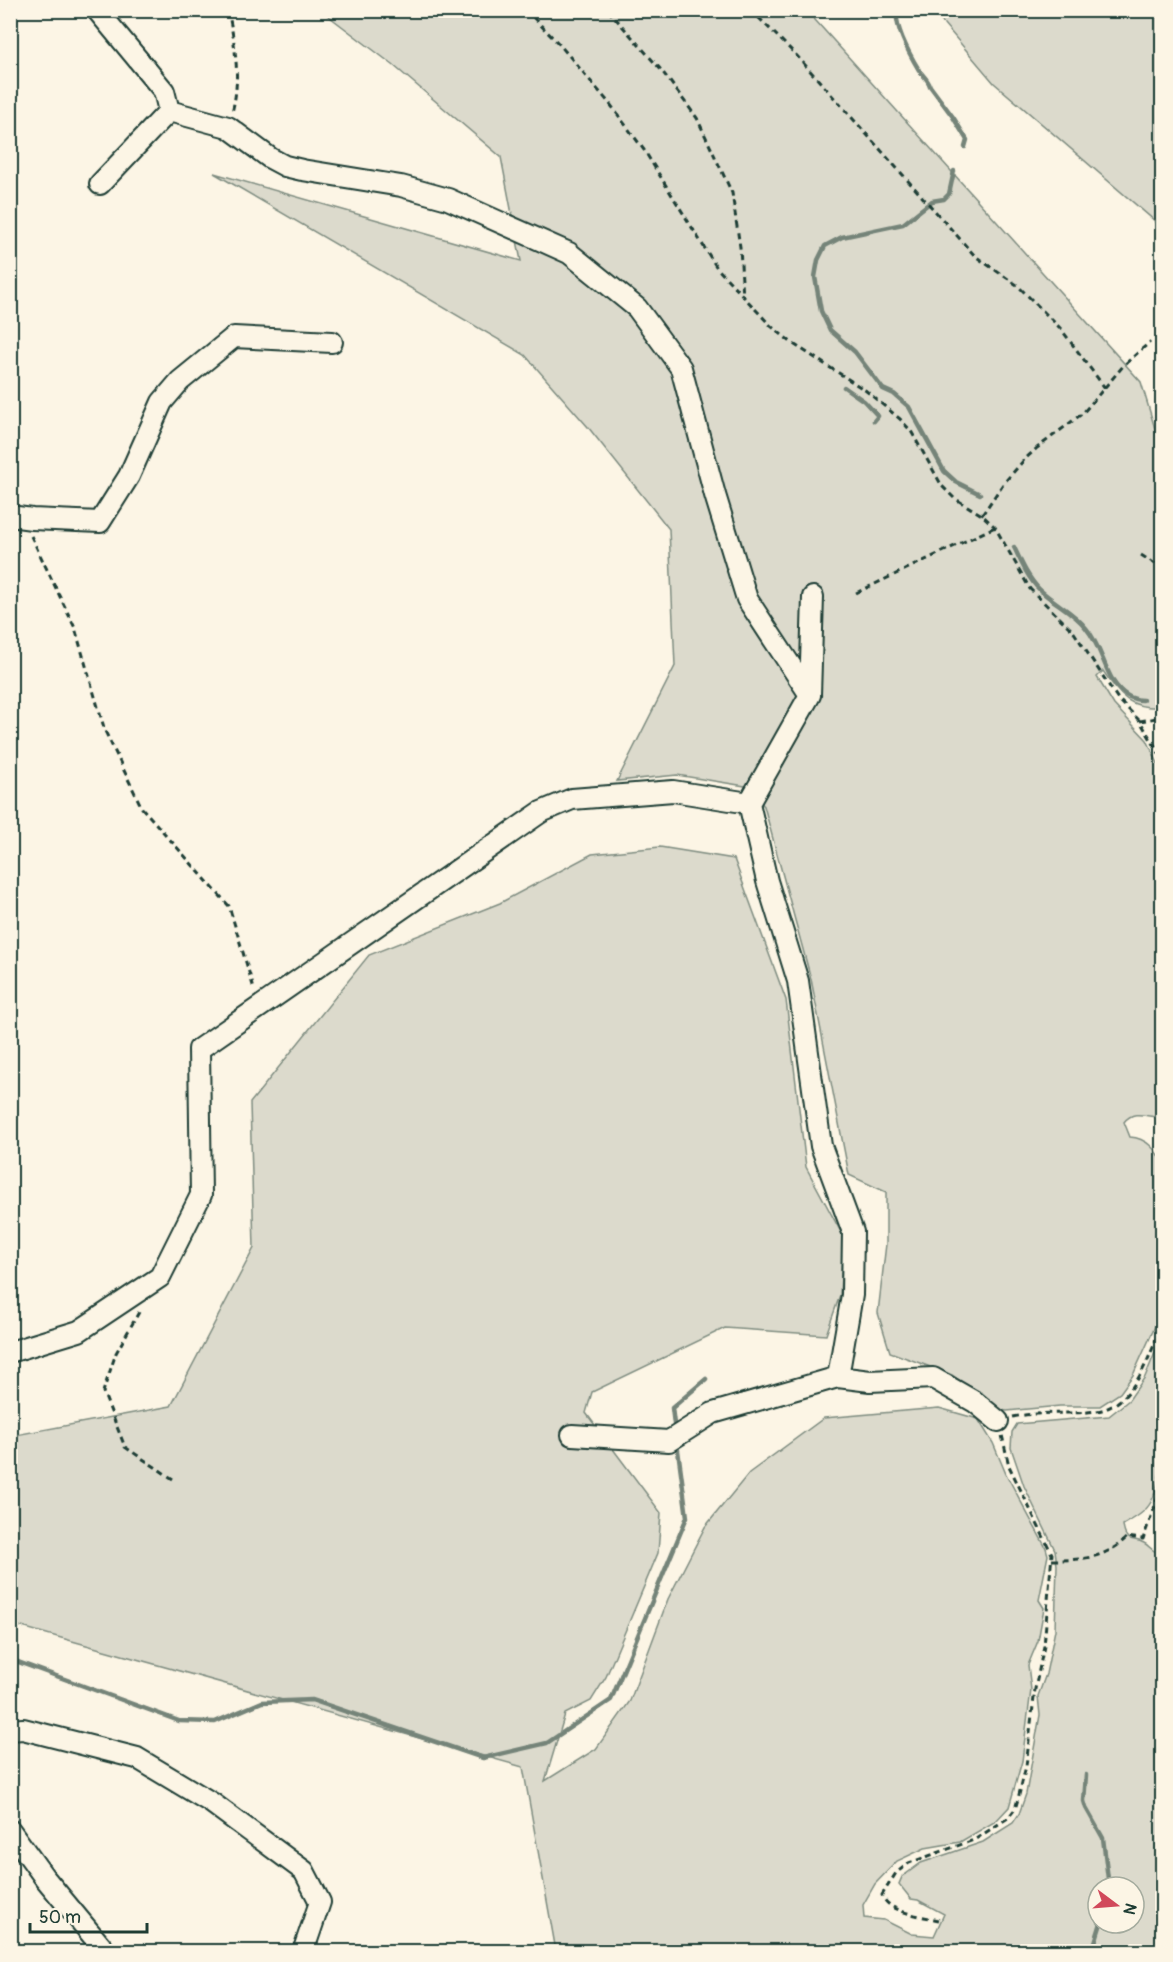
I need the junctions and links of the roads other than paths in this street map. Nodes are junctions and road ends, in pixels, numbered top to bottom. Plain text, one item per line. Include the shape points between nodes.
1 (97, 10) edge
2 (169, 111) junction
3 (100, 184) dead end
4 (332, 342) dead end
5 (17, 517) edge
6 (813, 597) dead end
7 (810, 695) junction
8 (749, 803) junction
9 (10, 1352) edge
10 (838, 1377) junction
11 (998, 1421) road end
12 (572, 1435) dead end
13 (10, 1730) edge
14 (10, 1830) edge
15 (106, 1952) edge
16 (303, 1952) edge

1 - 2 lane via 164,91
2 - 3 lane
2 - 7 lane via 228,127 285,166 401,186 448,199 569,253 637,308 681,368 747,599
4 - 5 lane via 234,338 180,381 162,402 129,476 100,522
6 - 7 lane
7 - 8 lane
8 - 9 lane via 673,791 572,799 541,812 199,1049 201,1195 160,1277 79,1331
8 - 10 lane via 767,881 798,981 821,1146 853,1232 852,1295
10 - 11 lane via 870,1382 933,1378 975,1402
10 - 12 lane via 713,1413 669,1441
13 - 16 lane via 23,1729 136,1758 212,1803 304,1871 320,1902
14 - 15 lane

